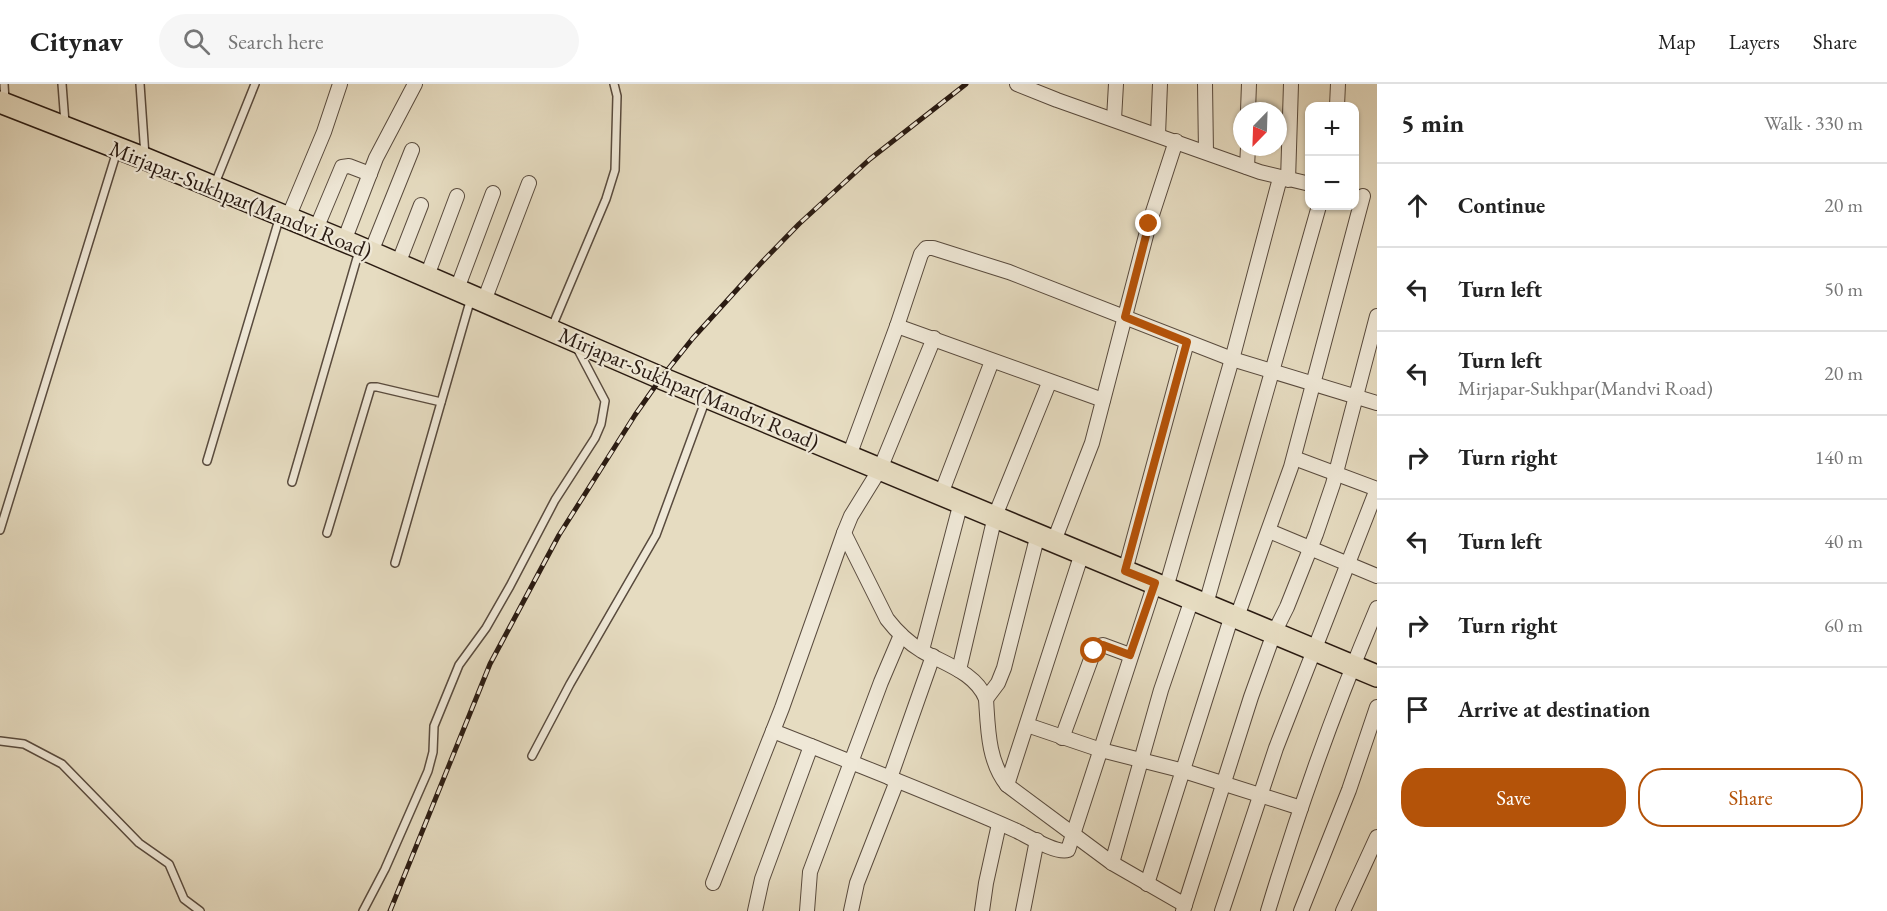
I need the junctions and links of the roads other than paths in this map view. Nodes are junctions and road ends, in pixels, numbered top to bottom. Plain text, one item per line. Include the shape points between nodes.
1 (62, 84) edge
2 (140, 84) edge
3 (255, 84) edge
4 (340, 84) edge
5 (415, 84) edge
6 (614, 84) edge
7 (1017, 84) edge
8 (1116, 84) edge
9 (1160, 84) edge
10 (1205, 84) edge
11 (1249, 84) edge
12 (1291, 84) edge
13 (1338, 84) edge
14 (3, 96) edge
15 (1248, 102) edge
16 (1337, 102) edge
17 (1114, 119) junction
18 (65, 127) junction
19 (1158, 135) junction
20 (1176, 141) junction
21 (118, 148) junction
22 (411, 150) dead end
23 (1206, 152) junction
24 (1248, 156) edge
25 (146, 159) junction
26 (1247, 167) junction
27 (370, 174) junction
28 (1284, 179) junction
29 (530, 183) dead end
30 (1305, 183) edge
31 (213, 188) junction
32 (493, 193) dead end
33 (1359, 195) edge
34 (457, 196) dead end
35 (1377, 199) edge
36 (421, 205) dead end
37 (1318, 210) edge
38 (1355, 210) edge
39 (284, 217) junction
40 (316, 229) junction
41 (358, 247) junction
42 (399, 264) junction
43 (426, 276) junction
44 (471, 295) junction
45 (1377, 316) edge
46 (1125, 317) junction
47 (897, 326) junction
48 (550, 329) junction
49 (933, 338) junction
50 (572, 339) junction
51 (1187, 342) junction
52 (1232, 359) junction
53 (992, 361) junction
54 (1273, 370) junction
55 (1049, 382) junction
56 (1314, 382) junction
57 (1356, 396) junction
58 (707, 397) junction
59 (1103, 400) junction
60 (441, 402) junction
61 (1377, 403) edge
62 (849, 456) junction
63 (1294, 458) junction
64 (207, 461) dead end
65 (880, 469) junction
66 (1336, 474) junction
67 (291, 482) dead end
68 (1377, 489) edge
69 (941, 494) junction
70 (961, 502) junction
71 (995, 516) junction
72 (0, 530) edge
73 (1269, 531) junction
74 (327, 533) dead end
75 (844, 533) junction
76 (1046, 538) junction
77 (1310, 548) junction
78 (1082, 553) junction
79 (395, 563) dead end
80 (1349, 563) junction
81 (1125, 571) junction
82 (1377, 576) edge
83 (1161, 585) junction
84 (1199, 601) junction
85 (1377, 608) edge
86 (1235, 616) junction
87 (1275, 633) junction
88 (901, 635) junction
89 (1315, 650) junction
90 (927, 653) junction
91 (1130, 655) junction
92 (1353, 665) junction
93 (959, 670) junction
94 (1377, 676) edge
95 (986, 699) junction
96 (1377, 706) edge
97 (1027, 725) junction
98 (773, 730) junction
99 (1062, 738) junction
100 (0, 741) edge
101 (811, 746) junction
102 (1101, 750) junction
103 (532, 756) dead end
104 (1142, 762) junction
105 (852, 763) junction
106 (1184, 771) junction
107 (893, 780) junction
108 (1007, 785) junction
109 (1224, 785) junction
110 (1259, 796) junction
111 (1302, 808) junction
112 (999, 824) junction
113 (1075, 835) junction
114 (1377, 837) edge
115 (1037, 840) junction
116 (1112, 863) junction
117 (713, 883) dead end
118 (1147, 884) junction
119 (1184, 908) edge
120 (200, 911) edge
121 (363, 911) edge
122 (755, 911) edge
123 (807, 911) edge
124 (850, 911) edge
125 (982, 911) edge
126 (1023, 911) edge
127 (1222, 911) edge
128 (1268, 911) edge
129 (1301, 911) edge
130 (1343, 911) edge

1 - 18 lane
2 - 25 lane
3 - 31 lane
4 - 39 street via 324,132
5 - 27 street
6 - 48 lane via 615,170
7 - 17 street
8 - 17 street
9 - 19 street
10 - 23 street
11 - 15 street
12 - 28 street
13 - 16 street
14 - 18 main road, Mirjapar-Sukhpar(Mandvi Road)
17 - 19 street
18 - 21 main road, Mirjapar-Sukhpar(Mandvi Road)
19 - 20 street
20 - 23 street
20 - 46 street
21 - 25 main road, Mirjapar-Sukhpar(Mandvi Road)
21 - 72 lane
22 - 41 street
23 - 26 street
24 - 26 street
25 - 31 main road, Mirjapar-Sukhpar(Mandvi Road)
26 - 28 street
27 - 40 street via 342,167
27 - 41 street
28 - 30 street
28 - 52 street
29 - 44 street
31 - 39 main road, Mirjapar-Sukhpar(Mandvi Road)
32 - 44 street
33 - 35 street
34 - 43 street
36 - 42 street
37 - 54 street
38 - 56 street
39 - 40 main road, Mirjapar-Sukhpar(Mandvi Road)
39 - 64 lane
40 - 41 main road, Mirjapar-Sukhpar(Mandvi Road)
41 - 42 main road, Mirjapar-Sukhpar(Mandvi Road)
41 - 67 lane
42 - 43 main road, Mirjapar-Sukhpar(Mandvi Road)
43 - 44 main road, Mirjapar-Sukhpar(Mandvi Road)
44 - 48 main road, Mirjapar-Sukhpar(Mandvi Road)
44 - 60 lane
45 - 57 street
46 - 47 street via 1008,272 926,248
46 - 51 street
46 - 59 street
47 - 49 street
47 - 62 street
48 - 50 main road, Mirjapar-Sukhpar(Mandvi Road)
49 - 53 street
49 - 65 street
50 - 58 main road, Mirjapar-Sukhpar(Mandvi Road)
50 - 121 lane via 604,401 601,424 495,611 459,665 434,726 428,771
51 - 52 street
51 - 81 street
52 - 54 street
52 - 83 street
53 - 55 street
53 - 69 street
54 - 56 street
54 - 84 street
55 - 59 street
55 - 71 street
56 - 57 street
56 - 63 street
57 - 61 street
57 - 66 street
58 - 62 main road, Mirjapar-Sukhpar(Mandvi Road)
58 - 103 lane via 656,535
59 - 76 street via 1092,443
60 - 74 lane via 371,387
60 - 79 lane
62 - 65 main road, Mirjapar-Sukhpar(Mandvi Road)
63 - 66 street
63 - 73 street
65 - 69 main road, Mirjapar-Sukhpar(Mandvi Road)
65 - 75 street
66 - 68 street
66 - 77 street
68 - 80 street
69 - 70 main road, Mirjapar-Sukhpar(Mandvi Road)
70 - 71 main road, Mirjapar-Sukhpar(Mandvi Road)
70 - 90 street
71 - 76 main road, Mirjapar-Sukhpar(Mandvi Road)
71 - 93 street
73 - 77 street
73 - 86 street
75 - 88 street via 887,619
75 - 98 street
76 - 78 main road, Mirjapar-Sukhpar(Mandvi Road)
76 - 95 street via 1023,587 1004,668
77 - 80 street
77 - 87 street
78 - 81 main road, Mirjapar-Sukhpar(Mandvi Road)
78 - 97 street
80 - 82 street
80 - 89 street
81 - 83 main road, Mirjapar-Sukhpar(Mandvi Road)
83 - 84 main road, Mirjapar-Sukhpar(Mandvi Road)
83 - 91 street
84 - 86 main road, Mirjapar-Sukhpar(Mandvi Road)
84 - 104 street via 1161,690
85 - 92 street
86 - 87 main road, Mirjapar-Sukhpar(Mandvi Road)
86 - 106 street
87 - 89 main road, Mirjapar-Sukhpar(Mandvi Road)
87 - 109 street
88 - 90 street
88 - 105 street
89 - 92 main road, Mirjapar-Sukhpar(Mandvi Road)
89 - 110 street
90 - 93 street
90 - 107 street
91 - 99 street via 1103,645 1094,651
91 - 102 street
92 - 94 main road, Mirjapar-Sukhpar(Mandvi Road)
92 - 111 street
93 - 95 street via 983,691
95 - 108 street via 993,758
96 - 129 street
97 - 99 street
97 - 108 street
98 - 101 street
98 - 117 street
99 - 102 street
100 - 120 lane via 24,744 62,764 139,843 169,864 184,900
101 - 105 street
101 - 122 street via 762,879
102 - 104 street
102 - 113 street
104 - 106 street
104 - 116 street
105 - 107 street
105 - 123 street via 810,872
106 - 109 street
106 - 118 street
107 - 112 street
107 - 124 street
108 - 113 street
109 - 110 street
109 - 119 street
110 - 111 street
110 - 127 street
111 - 128 street
112 - 115 street
112 - 125 street
113 - 115 street via 1066,852
113 - 116 street
114 - 130 street
115 - 126 street
116 - 118 street
118 - 119 street

